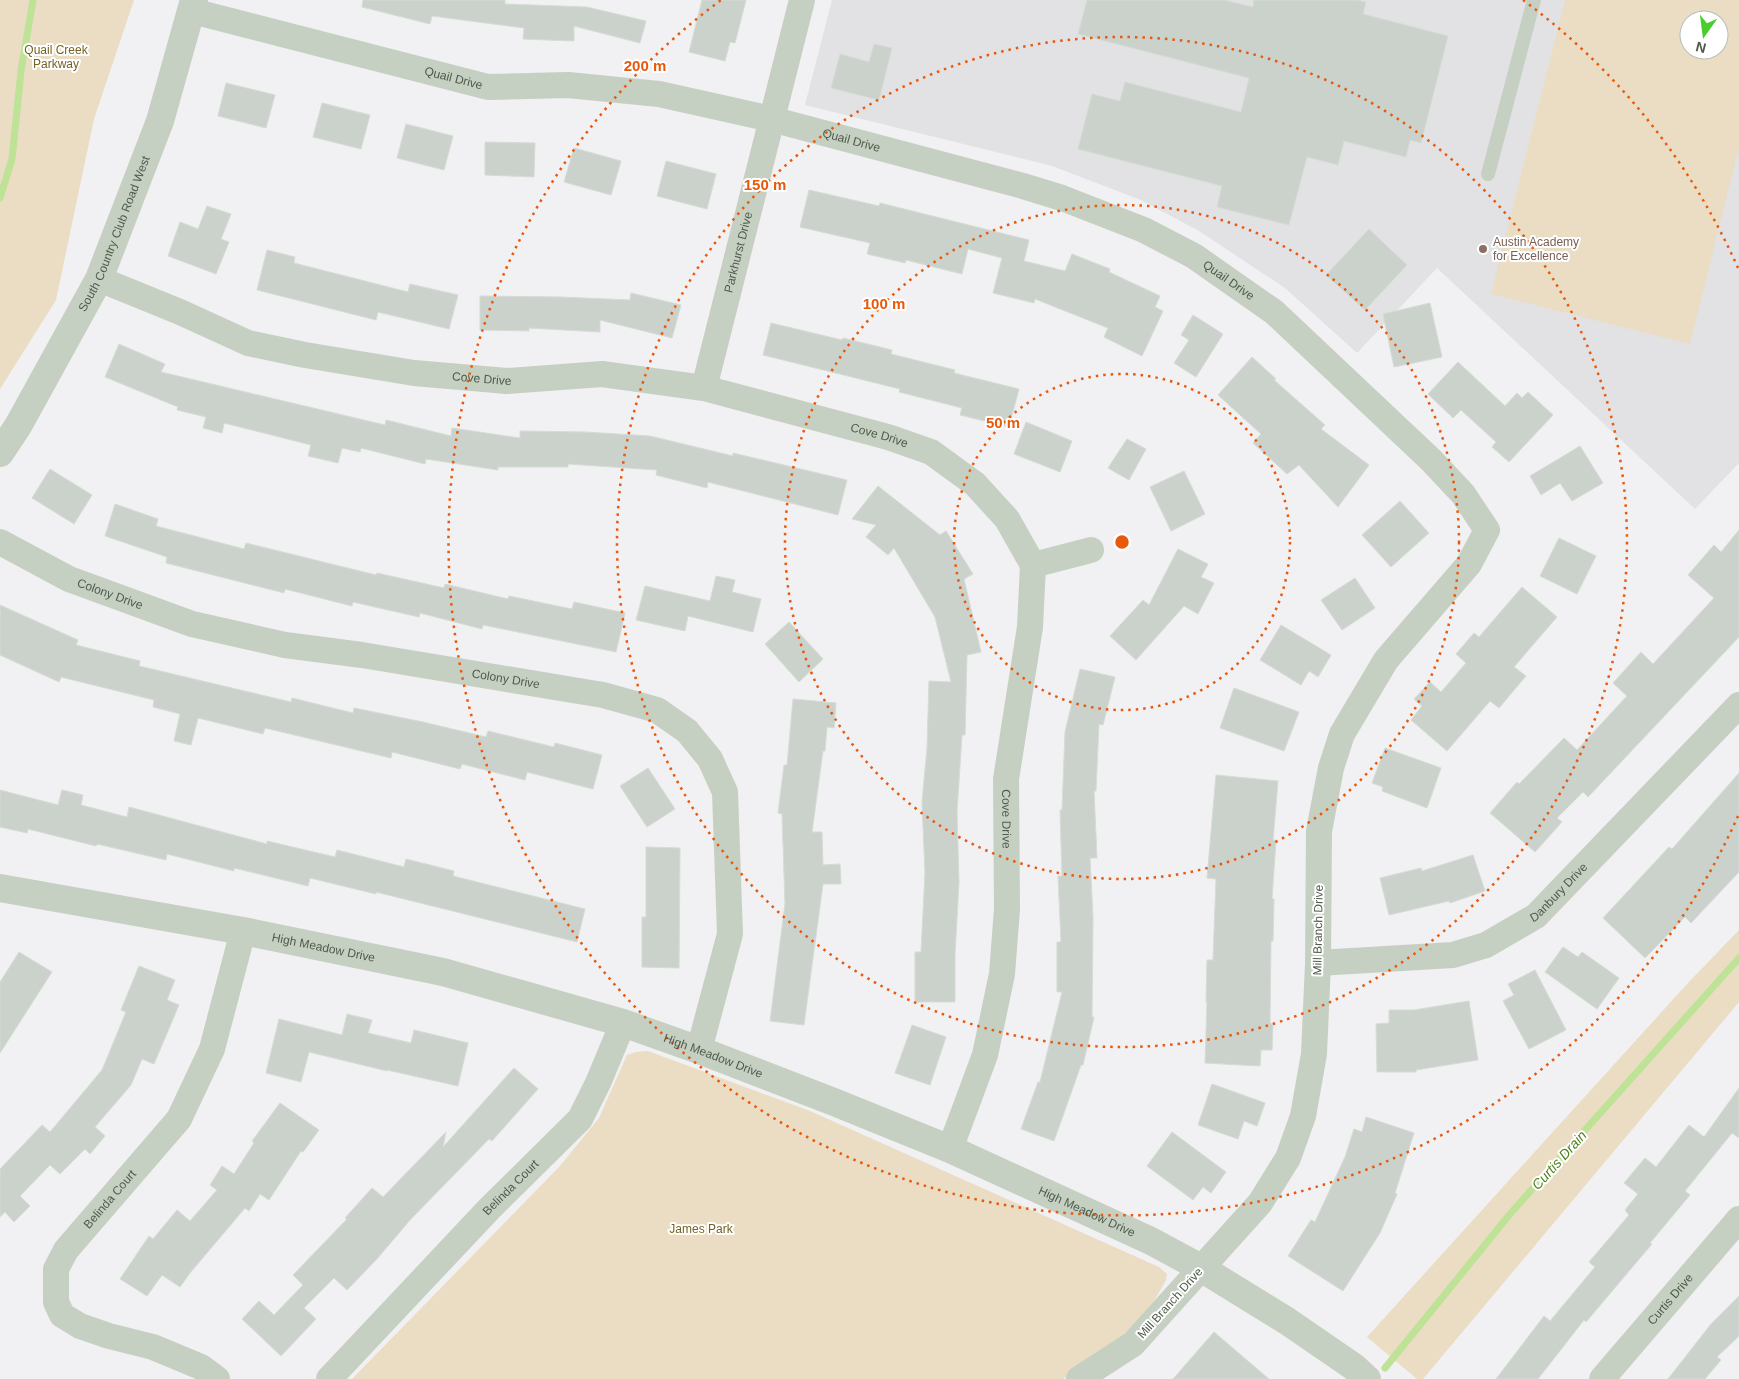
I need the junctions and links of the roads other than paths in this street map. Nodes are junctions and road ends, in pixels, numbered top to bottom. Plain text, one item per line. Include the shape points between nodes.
1 (802, 0) edge
2 (1534, 0) edge
3 (193, 6) edge
4 (771, 119) junction
5 (1488, 174) dead end
6 (99, 279) junction
7 (704, 388) junction
8 (0, 453) edge
9 (1431, 460) joint
10 (0, 542) edge
11 (1091, 550) dead end
12 (1034, 565) junction
13 (1739, 705) edge
14 (0, 888) edge
15 (243, 931) junction
16 (1318, 963) junction
17 (623, 1023) junction
18 (699, 1050) junction
19 (950, 1149) junction
20 (1739, 1219) edge
21 (1200, 1268) junction
22 (217, 1379) edge
23 (330, 1379) edge
24 (1078, 1379) edge
25 (1367, 1379) edge
26 (1602, 1379) edge

1 - 4 street, Parkhurst Drive
2 - 5 lane
3 - 4 street, Quail Drive via 488,87 568,85 659,94
3 - 6 street, South Country Club Road West via 160,121
4 - 7 street, Parkhurst Drive
4 - 9 street, Quail Drive via 1023,186 1153,234 1194,256 1274,312
6 - 7 street, Cove Drive via 248,343 305,355 414,373 507,382 602,374
6 - 8 street, South Country Club Road West
7 - 12 street, Cove Drive via 888,437 931,452 982,491 1007,519
9 - 16 street, Mill Branch Drive via 1463,494 1487,530 1469,564 1386,660 1342,734 1331,768 1319,831
10 - 18 street, Colony Drive via 69,579 192,624 285,645 604,695 657,710 687,731 710,760 725,792 730,915 730,934
11 - 12 street
12 - 19 street, Cove Drive via 1030,627 1006,779 1007,909 1002,974 985,1055
13 - 16 street, Danbury Drive via 1536,916 1486,945 1453,955
14 - 15 street, High Meadow Drive
15 - 17 street, High Meadow Drive via 443,972
15 - 22 street, Belinda Court via 212,1049 179,1119 66,1250 56,1269 56,1302 62,1315 80,1326 109,1336 153,1346 201,1367
16 - 21 street, Mill Branch Drive via 1314,1054 1303,1116 1288,1158 1260,1203
17 - 18 street, High Meadow Drive
17 - 23 street, Belinda Court via 580,1119 489,1209
18 - 19 street, High Meadow Drive
19 - 21 street, High Meadow Drive via 1151,1241
20 - 26 street, Curtis Drive
21 - 24 street, Mill Branch Drive via 1133,1344
21 - 25 street, High Meadow Drive via 1287,1321

